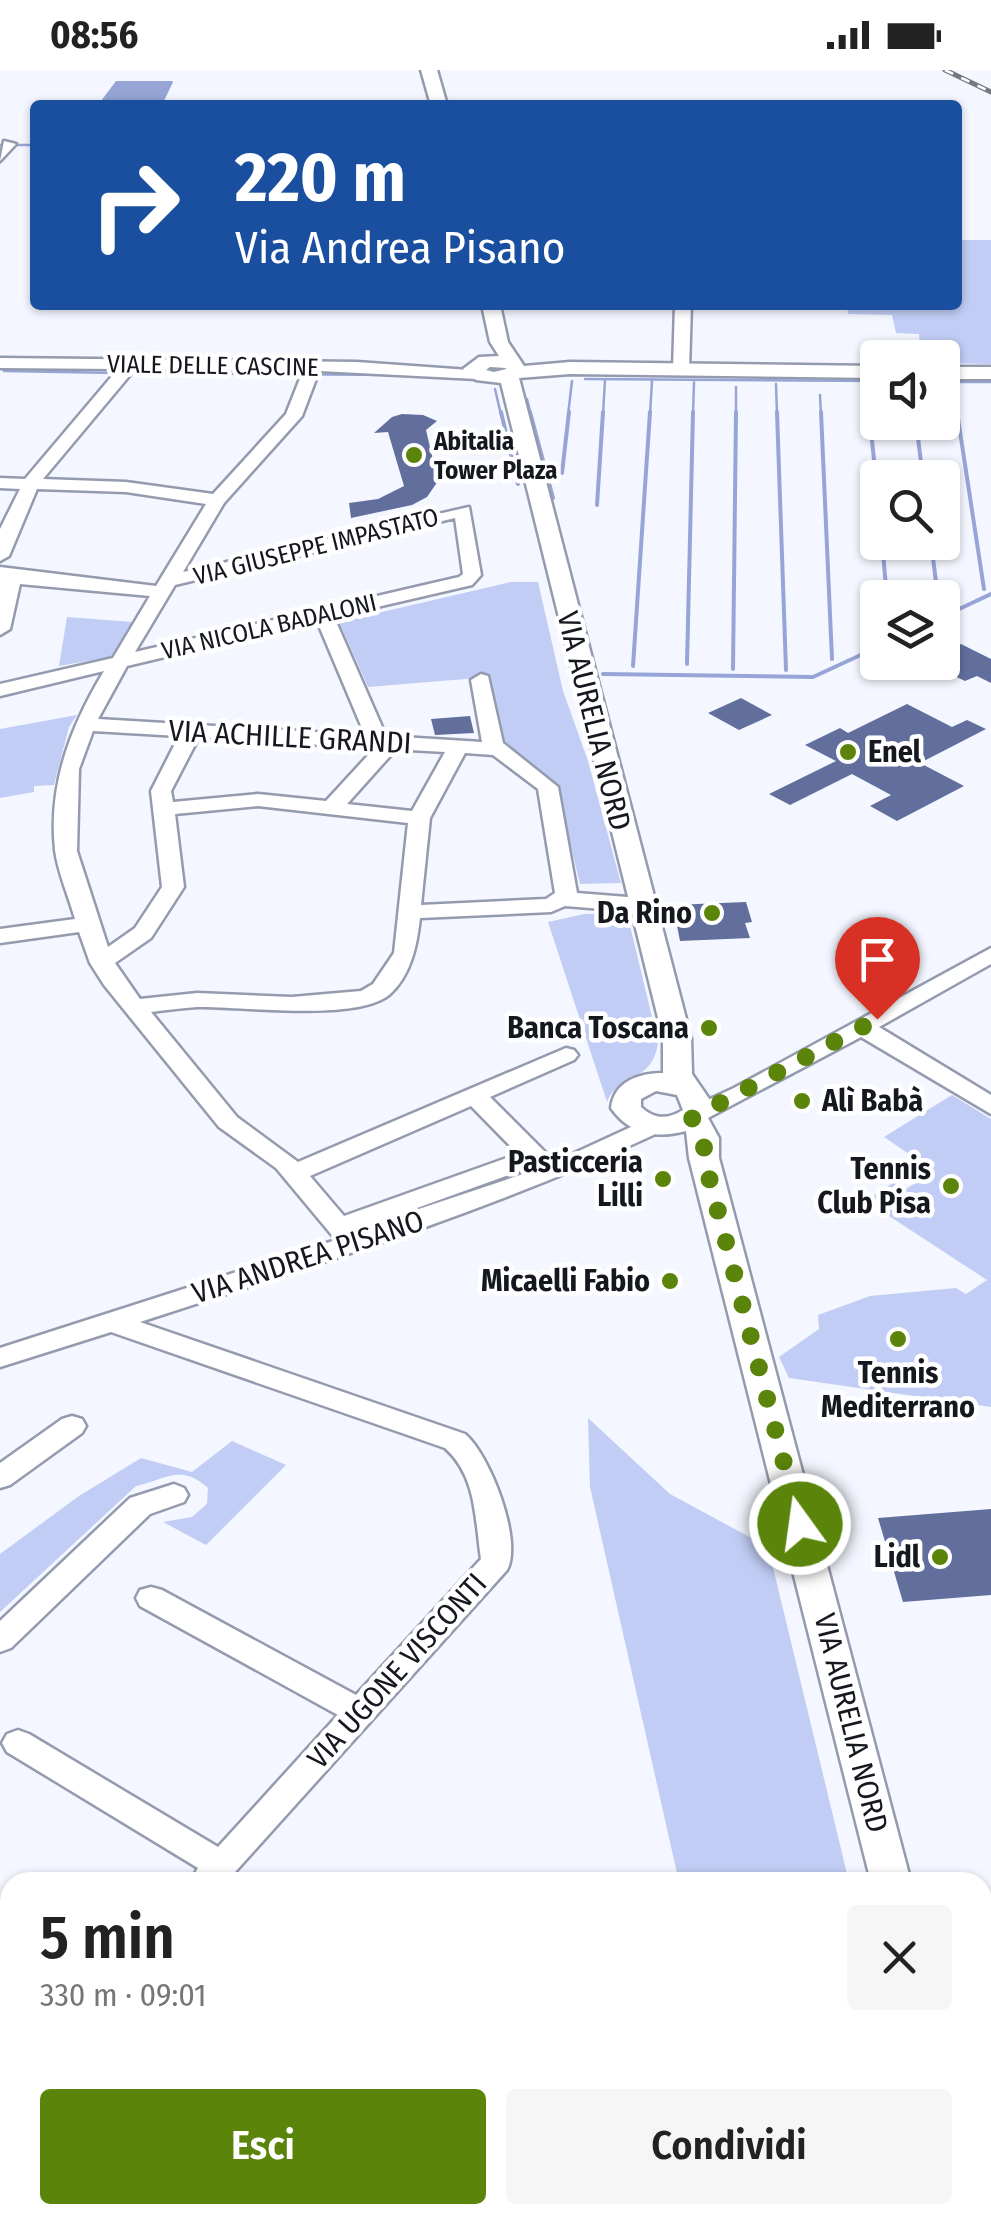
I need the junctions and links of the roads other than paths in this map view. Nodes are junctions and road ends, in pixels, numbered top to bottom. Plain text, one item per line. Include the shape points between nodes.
1 (429, 70) edge
2 (438, 100) edge
3 (492, 310) edge
4 (683, 310) edge
5 (499, 342) junction
6 (0, 363) edge
7 (482, 368) junction
8 (513, 369) junction
9 (128, 370) junction
10 (680, 370) junction
11 (312, 371) junction
12 (860, 372) edge
13 (960, 373) edge
14 (991, 374) edge
15 (516, 408) junction
16 (0, 483) edge
17 (30, 484) junction
18 (216, 500) junction
19 (463, 510) joint
20 (1, 570) edge
21 (166, 586) junction
22 (323, 614) junction
23 (0, 629) edge
24 (120, 661) junction
25 (481, 680) dead end
26 (0, 690) edge
27 (84, 724) junction
28 (190, 732) junction
29 (380, 742) junction
30 (458, 746) junction
31 (496, 749) junction
32 (332, 808) junction
33 (162, 809) junction
34 (419, 818) junction
35 (565, 892) junction
36 (638, 896) junction
37 (410, 912) junction
38 (88, 924) junction
39 (0, 936) edge
40 (991, 956) edge
41 (101, 963) junction
42 (132, 1007) junction
43 (862, 1027) junction
44 (672, 1034) junction
45 (566, 1055) dead end
46 (650, 1082) junction
47 (474, 1096) junction
48 (690, 1102) junction
49 (625, 1104) junction
50 (991, 1106) edge
51 (658, 1126) junction
52 (612, 1145) junction
53 (704, 1158) junction
54 (544, 1165) junction
55 (294, 1172) junction
56 (346, 1235) junction
57 (110, 1322) junction
58 (0, 1358) edge
59 (72, 1426) dead end
60 (0, 1478) edge
61 (174, 1495) dead end
62 (150, 1598) dead end
63 (0, 1640) edge
64 (360, 1712) junction
65 (18, 1744) dead end
66 (211, 1872) edge
67 (216, 1872) edge
68 (889, 1872) edge

1 - 2 main road
3 - 5 main road, VIA AURELIA NORD
4 - 10 street
5 - 7 main road
5 - 8 main road, VIA AURELIA NORD
6 - 9 street, VIALE DELLE CASCINE
7 - 8 main road
7 - 11 street, VIALE DELLE CASCINE
7 - 15 main road
8 - 10 main road
8 - 15 main road, VIA AURELIA NORD
9 - 11 street, VIALE DELLE CASCINE
9 - 17 street
10 - 12 main road
11 - 18 street via 294,416
13 - 14 main road
15 - 36 main road, VIA AURELIA NORD
16 - 17 street
17 - 18 street via 126,487
17 - 20 street
18 - 21 street
19 - 21 street, VIA GIUSEPPE IMPASTATO
19 - 22 street, VIA NICOLA BADALONI via 471,578
20 - 21 street, VIA GIUSEPPE IMPASTATO
20 - 23 street via 11,582
21 - 24 street
22 - 24 street, VIA NICOLA BADALONI
22 - 29 street
24 - 26 street, VIA NICOLA BADALONI
24 - 27 street
25 - 31 street
27 - 28 street, VIA ACHILLE GRANDI
27 - 38 street via 68,779 66,851
28 - 29 street, VIA ACHILLE GRANDI
28 - 33 street via 162,785
29 - 30 street, VIA ACHILLE GRANDI
29 - 32 street via 382,756
30 - 31 street, VIA ACHILLE GRANDI
30 - 34 street
31 - 35 street via 548,787
32 - 33 street via 250,800
32 - 34 street
33 - 41 street via 171,893 143,933
34 - 37 street
35 - 36 street
35 - 37 street via 551,904
36 - 44 main road, VIA AURELIA NORD
37 - 42 street via 398,970 366,998
38 - 39 street
38 - 41 street
40 - 43 street
41 - 42 street
42 - 55 street via 228,1122
43 - 48 street via 748,1088
43 - 50 street
44 - 46 main road
44 - 48 main road, VIA AURELIA NORD via 677,1074
45 - 47 street
46 - 48 main road
46 - 49 main road via 631,1091
47 - 54 street
47 - 55 street
48 - 51 main road
48 - 53 main road, VIA AURELIA NORD
49 - 51 main road via 636,1120
49 - 52 street
51 - 52 street, VIA ANDREA PISANO
51 - 53 main road via 685,1137
52 - 54 street, VIA ANDREA PISANO
53 - 68 main road, VIA AURELIA NORD
54 - 56 street, VIA ANDREA PISANO
55 - 56 street
56 - 57 street, VIA ANDREA PISANO
57 - 58 street, VIA ANDREA PISANO
57 - 64 street, VIA UGONE VISCONTI via 446,1436 474,1458 496,1562
59 - 60 street
61 - 63 street via 140,1506
62 - 64 street
64 - 67 street, VIA UGONE VISCONTI
65 - 66 street

